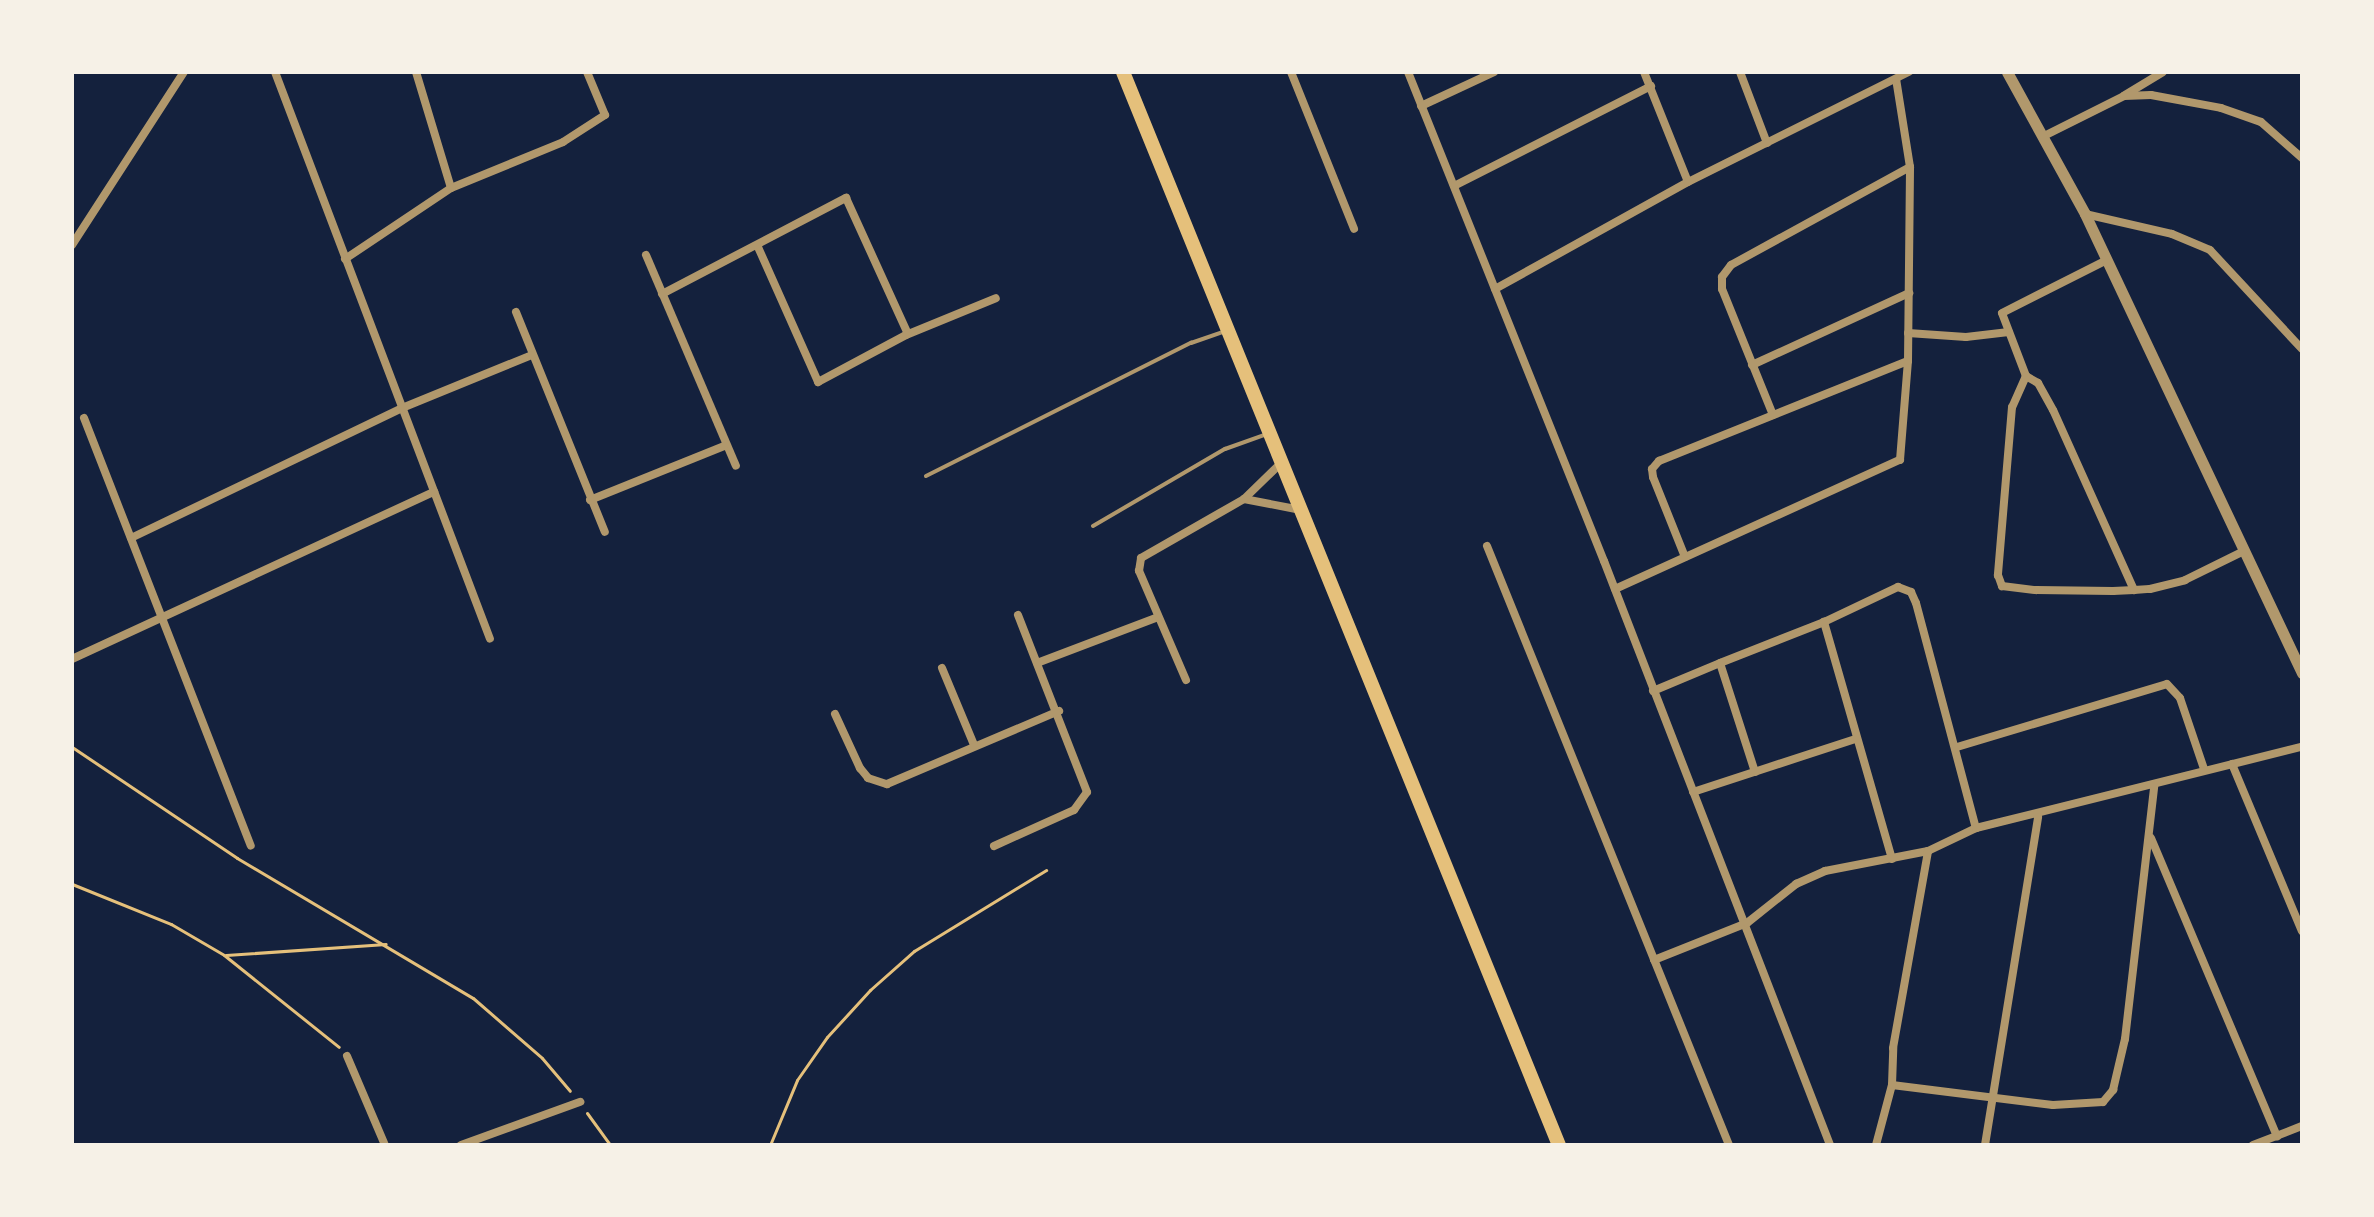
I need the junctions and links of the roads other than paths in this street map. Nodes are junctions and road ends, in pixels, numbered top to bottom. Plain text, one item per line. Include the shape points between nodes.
1 (184, 72) edge
2 (275, 72) edge
3 (416, 72) edge
4 (587, 72) edge
5 (1123, 72) edge
6 (1291, 72) edge
7 (1408, 72) edge
8 (1494, 72) edge
9 (1644, 72) edge
10 (1740, 72) edge
11 (1909, 72) edge
12 (2007, 72) edge
13 (2163, 72) edge
14 (1896, 79) junction
15 (1651, 86) junction
16 (2124, 96) junction
17 (1421, 106) junction
18 (2042, 137) junction
19 (1767, 143) junction
20 (2302, 158) edge
21 (1910, 167) junction
22 (1688, 182) junction
23 (1454, 186) junction
24 (451, 188) junction
25 (2085, 214) junction
26 (1354, 229) dead end
27 (72, 245) edge
28 (758, 247) junction
29 (646, 255) dead end
30 (345, 259) junction
31 (2105, 261) junction
32 (1495, 289) junction
33 (1909, 293) junction
34 (662, 294) junction
35 (996, 298) dead end
36 (516, 312) dead end
37 (1229, 330) junction
38 (2009, 332) junction
39 (1908, 333) junction
40 (908, 334) junction
41 (2302, 349) edge
42 (532, 355) junction
43 (1908, 361) junction
44 (1752, 365) junction
45 (2026, 376) junction
46 (402, 408) junction
47 (1773, 415) junction
48 (84, 418) dead end
49 (1269, 433) junction
50 (724, 446) junction
51 (1282, 462) junction
52 (736, 466) dead end
53 (926, 476) dead end
54 (434, 492) junction
55 (1244, 499) junction
56 (590, 500) junction
57 (1302, 510) junction
58 (1093, 526) dead end
59 (605, 532) dead end
60 (131, 538) junction
61 (1487, 546) dead end
62 (2244, 551) junction
63 (1685, 557) junction
64 (1615, 589) junction
65 (2134, 590) junction
66 (1018, 615) dead end
67 (1158, 617) junction
68 (162, 618) junction
69 (1824, 622) junction
70 (490, 639) dead end
71 (72, 659) edge
72 (1037, 663) junction
73 (1720, 663) junction
74 (942, 668) dead end
75 (2302, 673) edge
76 (1186, 680) dead end
77 (1653, 691) junction
78 (1059, 711) junction
79 (835, 714) dead end
80 (1855, 739) junction
81 (974, 745) junction
82 (1957, 747) junction
83 (2302, 747) edge
84 (2232, 764) junction
85 (2204, 769) junction
86 (1755, 772) junction
87 (2154, 787) junction
88 (1693, 792) junction
89 (2038, 817) junction
90 (1976, 828) junction
91 (2150, 836) junction
92 (251, 846) dead end
93 (994, 846) dead end
94 (1928, 851) junction
95 (1892, 859) junction
96 (1747, 923) junction
97 (2302, 931) edge
98 (1654, 960) junction
99 (347, 1056) road end
100 (1892, 1085) junction
101 (1989, 1098) junction
102 (580, 1102) road end
103 (2302, 1126) edge
104 (2277, 1136) junction
105 (385, 1145) edge
106 (461, 1145) edge
107 (1559, 1145) edge
108 (1729, 1145) edge
109 (1830, 1145) edge
110 (1876, 1145) edge
111 (1985, 1145) edge
112 (2253, 1145) edge

1 - 27 street
2 - 30 street
3 - 24 street
4 - 24 street via 605,115 563,142
5 - 37 main road
6 - 26 street
7 - 17 street
8 - 17 street
9 - 15 street
10 - 19 street
11 - 14 street
12 - 18 street
13 - 16 street
14 - 19 street
14 - 21 street
15 - 22 street
15 - 23 street
16 - 18 street
16 - 20 street via 2182,100 2250,117 2272,129
17 - 23 street
18 - 25 street
19 - 22 street
21 - 33 street
21 - 44 street via 1731,265 1722,289
22 - 32 street
23 - 32 street
24 - 30 street
25 - 31 street
25 - 41 street via 2172,234 2210,250
28 - 34 street
28 - 40 street via 818,382
28 - 40 street via 846,198
29 - 34 street
30 - 46 street
31 - 38 street via 2002,313
31 - 62 street
32 - 64 street
33 - 39 street
33 - 44 street
34 - 50 street
35 - 40 street
36 - 42 street
37 - 49 main road
37 - 53 lane via 1191,343
38 - 39 street via 1966,337
38 - 45 street
39 - 43 street
42 - 46 street
42 - 56 street
43 - 47 street
43 - 63 street via 1900,460
44 - 47 street
45 - 65 street via 2038,383 2053,410
45 - 65 street via 2012,407 1999,582 2008,588
46 - 54 street
46 - 60 street
47 - 63 street via 1659,461 1652,469
48 - 60 street
49 - 51 main road
49 - 58 lane via 1225,449
50 - 52 street
50 - 56 street
51 - 55 street
51 - 57 main road
54 - 68 street
54 - 70 street
55 - 57 street
55 - 67 street via 1141,558 1139,571
56 - 59 street
57 - 107 main road
60 - 68 street
61 - 98 street
62 - 65 street via 2185,580
62 - 75 street
63 - 64 street
64 - 77 street
66 - 72 street
67 - 72 street
67 - 76 street
68 - 71 street
68 - 92 street
69 - 73 street
69 - 80 street
69 - 82 street via 1898,587 1911,592
72 - 78 street
73 - 77 street
73 - 86 street
74 - 81 street
77 - 88 street
78 - 81 street
78 - 93 street via 1087,792 1084,802
79 - 81 street via 860,768 868,778 887,784
80 - 86 street
80 - 95 street
82 - 85 street via 2167,684 2180,698
82 - 90 street
83 - 84 street
84 - 85 street
84 - 97 street
85 - 87 street
86 - 88 street
87 - 89 street
87 - 91 street
88 - 96 street
89 - 90 street
89 - 101 street via 2003,1043
90 - 94 street
91 - 101 street via 2125,1039 2113,1090 2093,1105
91 - 104 street
94 - 95 street
94 - 100 street via 1893,1048
95 - 96 street via 1825,871 1796,884
96 - 98 street
96 - 109 street
98 - 108 street
99 - 105 street
100 - 101 street
100 - 110 street
101 - 111 street
102 - 106 street
103 - 104 street
104 - 112 street

